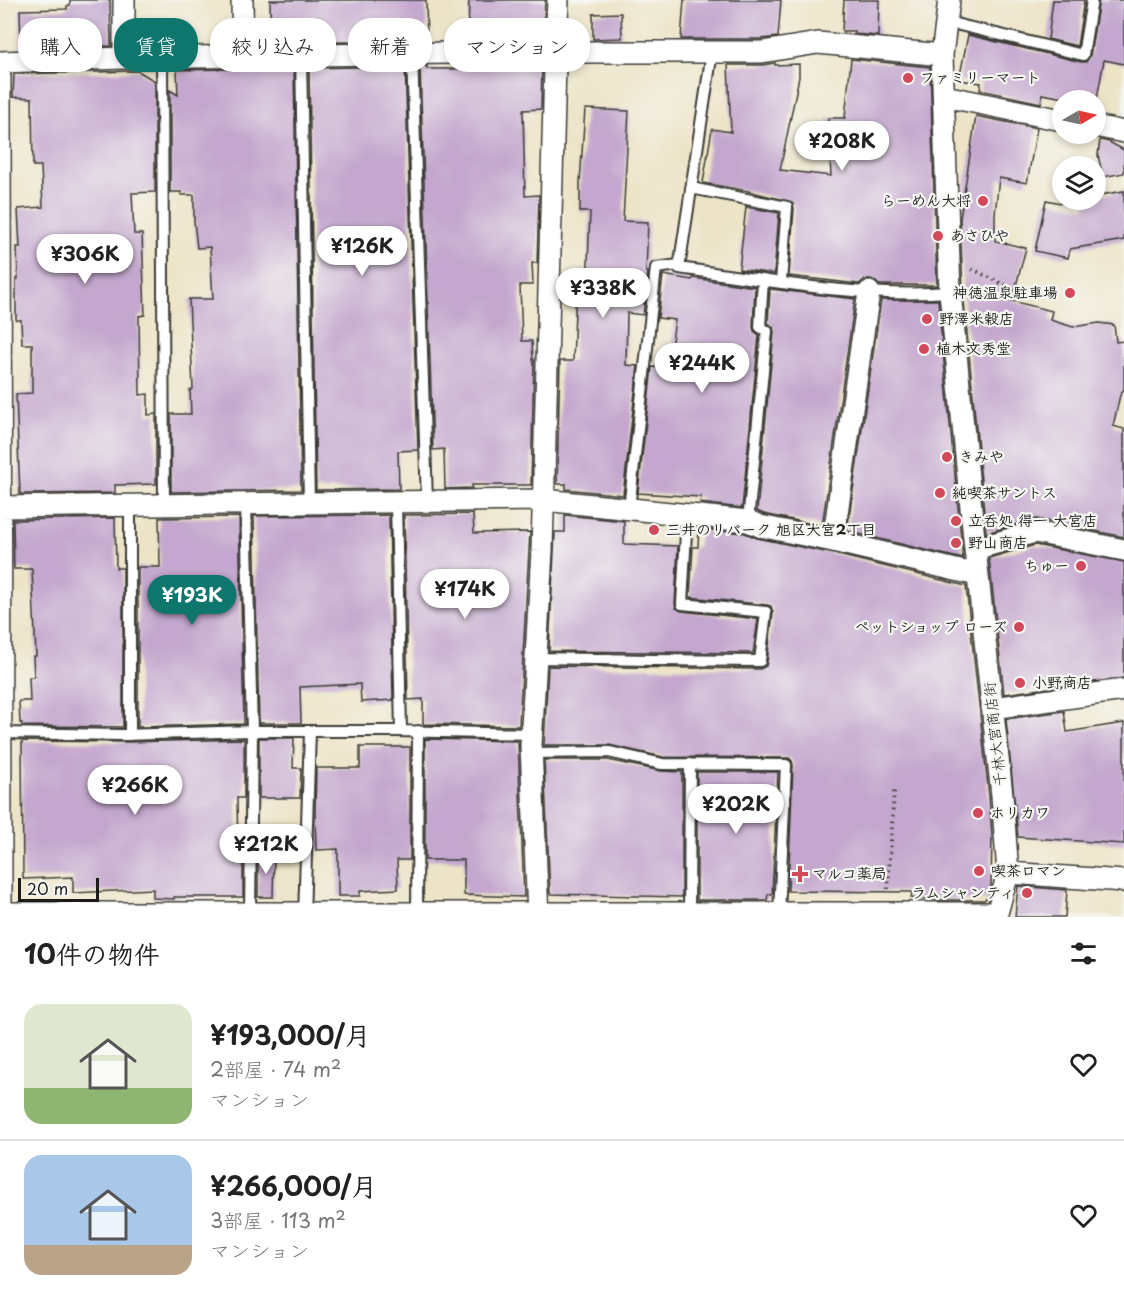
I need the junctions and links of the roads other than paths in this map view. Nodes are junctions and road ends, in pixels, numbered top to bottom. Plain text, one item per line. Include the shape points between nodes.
1 (124, 0) edge
2 (242, 0) edge
3 (558, 0) edge
4 (949, 0) edge
5 (1092, 0) edge
6 (124, 18) edge
7 (242, 18) edge
8 (557, 18) edge
9 (947, 22) junction
10 (590, 51) edge
11 (712, 52) junction
12 (942, 55) junction
13 (114, 58) edge
14 (0, 62) edge
15 (162, 72) edge
16 (301, 72) edge
17 (413, 72) edge
18 (555, 72) edge
19 (0, 77) edge
20 (944, 96) junction
21 (1052, 118) edge
22 (1106, 128) edge
23 (1124, 132) edge
24 (691, 188) junction
25 (679, 265) junction
26 (764, 280) junction
27 (781, 282) junction
28 (869, 292) junction
29 (950, 292) junction
30 (544, 500) junction
31 (427, 501) junction
32 (396, 502) junction
33 (309, 503) junction
34 (246, 504) junction
35 (130, 505) junction
36 (164, 505) junction
37 (0, 507) edge
38 (628, 509) junction
39 (687, 515) junction
40 (748, 521) junction
41 (833, 542) junction
42 (975, 549) junction
43 (1124, 550) edge
44 (977, 575) junction
45 (537, 657) junction
46 (1124, 690) edge
47 (992, 708) junction
48 (252, 731) junction
49 (310, 731) junction
50 (401, 731) junction
51 (418, 731) junction
52 (1, 733) edge
53 (130, 735) junction
54 (532, 743) junction
55 (690, 764) junction
56 (1008, 873) junction
57 (1124, 881) edge
58 (250, 914) junction
59 (417, 914) junction
60 (689, 914) junction
61 (1, 915) edge
62 (304, 915) edge
63 (538, 915) edge
64 (666, 915) edge
65 (784, 915) edge
66 (889, 915) edge
67 (996, 915) edge

1 - 6 street
2 - 7 street
3 - 8 street
4 - 9 street, 千林大宮商店街
5 - 9 lane via 1083,55
9 - 12 street, 千林大宮商店街
10 - 11 street
11 - 12 street via 762,52 818,43
11 - 24 lane
12 - 20 street, 千林大宮商店街
13 - 14 street
15 - 36 lane
16 - 33 lane
17 - 31 lane
18 - 30 street
19 - 37 street
20 - 21 street
20 - 29 street, 千林大宮商店街
22 - 23 street
24 - 25 lane
24 - 27 lane via 787,207
25 - 26 lane
25 - 38 lane via 656,268
26 - 27 lane
26 - 40 lane via 760,327 767,331
27 - 28 lane
28 - 29 lane
28 - 41 street
29 - 42 street, 千林大宮商店街
30 - 31 street
30 - 38 street
30 - 45 street
31 - 32 street
32 - 33 street
32 - 50 lane
33 - 34 street
34 - 36 street
34 - 48 lane
35 - 36 street
35 - 37 street
35 - 53 lane
37 - 52 street
38 - 39 street
39 - 40 street
39 - 45 lane via 682,604 766,612 760,660
40 - 41 street
41 - 44 street
42 - 43 street via 1035,532
42 - 44 street, 千林大宮商店街
44 - 47 street, 千林大宮商店街
45 - 54 street
46 - 47 street
47 - 56 street, 千林大宮商店街
48 - 49 lane
48 - 53 lane
48 - 58 lane
49 - 50 lane
49 - 62 lane
50 - 51 lane
51 - 54 lane
51 - 59 lane
52 - 53 lane
52 - 61 street
54 - 55 lane via 609,752 662,764
54 - 63 street
55 - 60 lane
55 - 65 lane via 786,765
56 - 57 street
56 - 67 street, 千林大宮商店街
58 - 61 street
58 - 62 street
59 - 62 street
59 - 63 street
60 - 64 street
60 - 65 street
63 - 64 street
65 - 66 street
66 - 67 street

